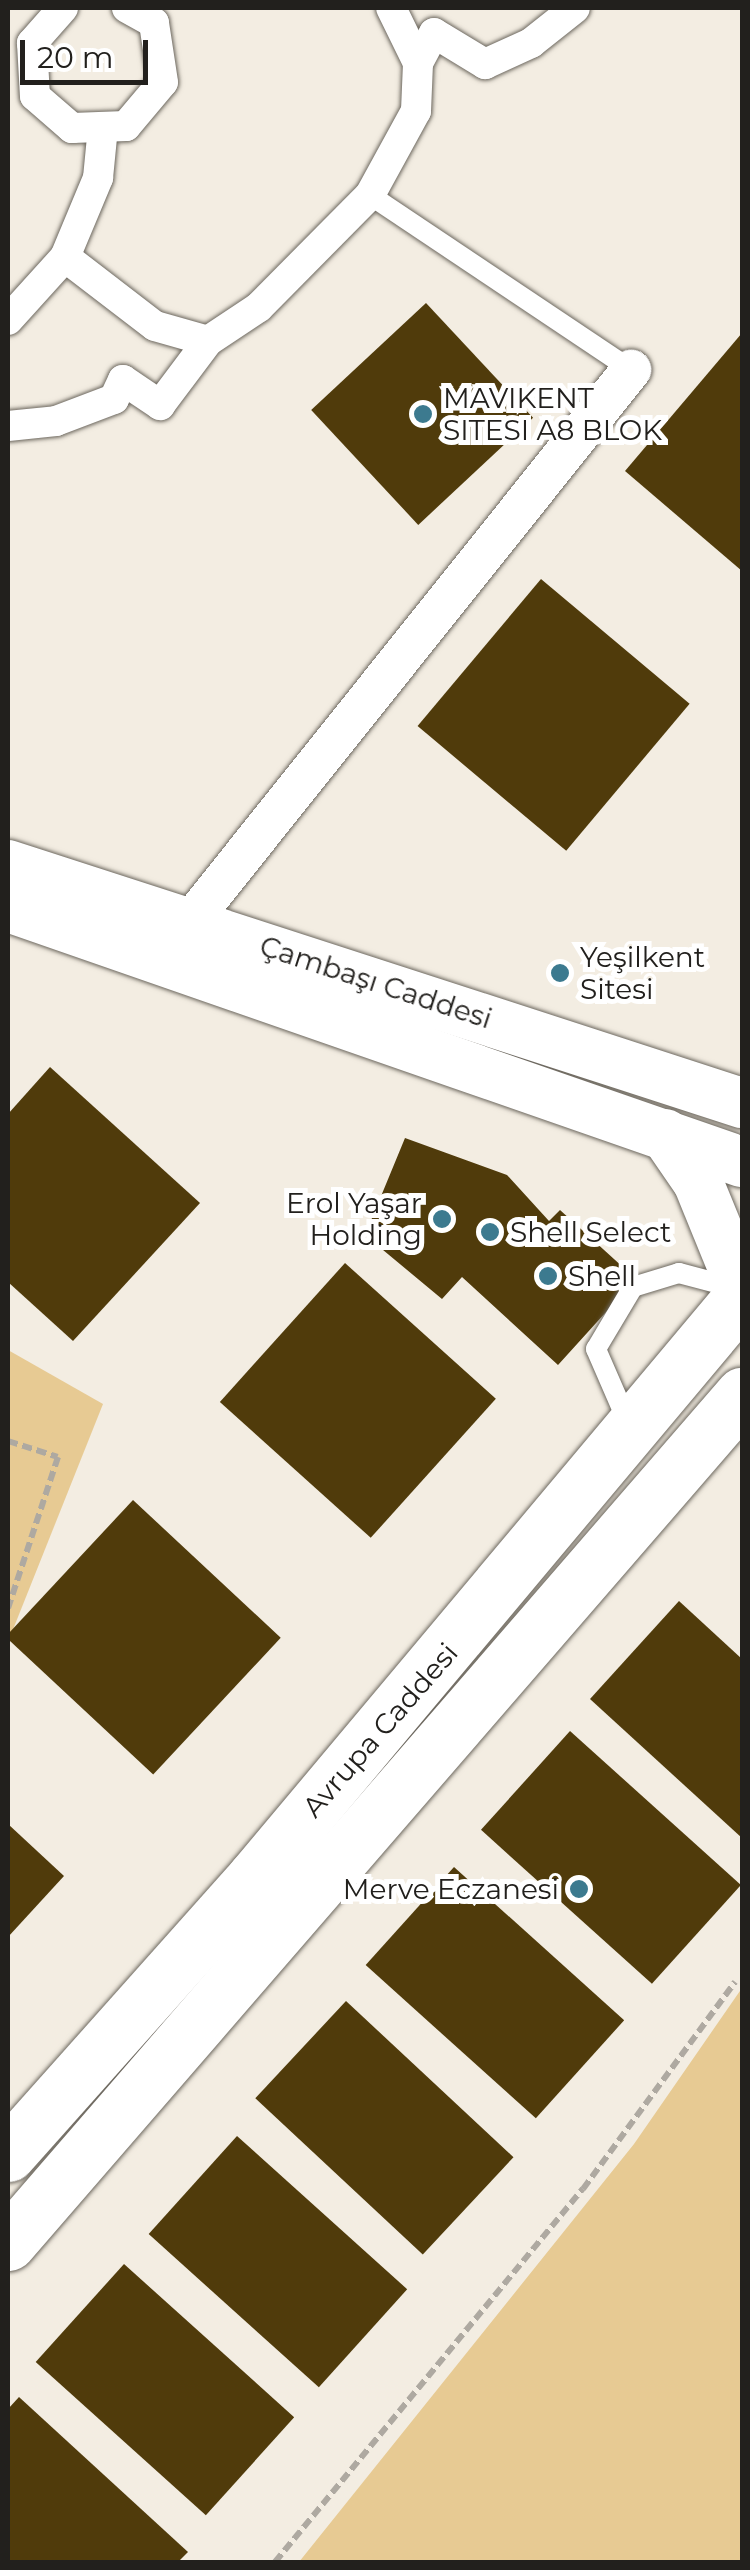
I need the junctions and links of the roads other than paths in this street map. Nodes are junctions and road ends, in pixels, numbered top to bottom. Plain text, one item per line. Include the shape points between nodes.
1 (63, 8) edge
2 (392, 8) edge
3 (575, 8) edge
4 (134, 9) edge
5 (418, 63) junction
6 (103, 127) junction
7 (370, 195) junction
8 (65, 257) junction
9 (8, 320) edge
10 (208, 341) junction
11 (631, 370) joint
12 (8, 426) edge
13 (8, 865) edge
14 (8, 907) edge
15 (190, 922) junction
16 (742, 1103) edge
17 (666, 1134) junction
18 (742, 1162) edge
19 (742, 1293) edge
20 (742, 1396) edge
21 (632, 1429) junction
22 (8, 2154) edge
23 (8, 2243) edge

1 - 6 street via 32,43 35,96 72,128
2 - 5 street
3 - 5 street via 531,43 485,64 434,33
4 - 6 street via 154,23 164,82 126,126
5 - 7 street via 416,111
6 - 8 street via 98,178
7 - 10 street via 260,307
7 - 11 lane
8 - 9 street
8 - 10 street via 155,326
10 - 12 street via 160,405 123,380 114,399 56,421
11 - 15 street
13 - 15 street, Çambaşı Caddesi
14 - 17 street, Çambaşı Caddesi
15 - 16 street, Çambaşı Caddesi
17 - 18 street, Çambaşı Caddesi
17 - 19 street via 698,1182
19 - 21 main road, Avrupa Caddesi
19 - 21 lane via 698,1274 633,1287 596,1350
20 - 23 main road, Avrupa Caddesi
21 - 22 main road, Avrupa Caddesi

